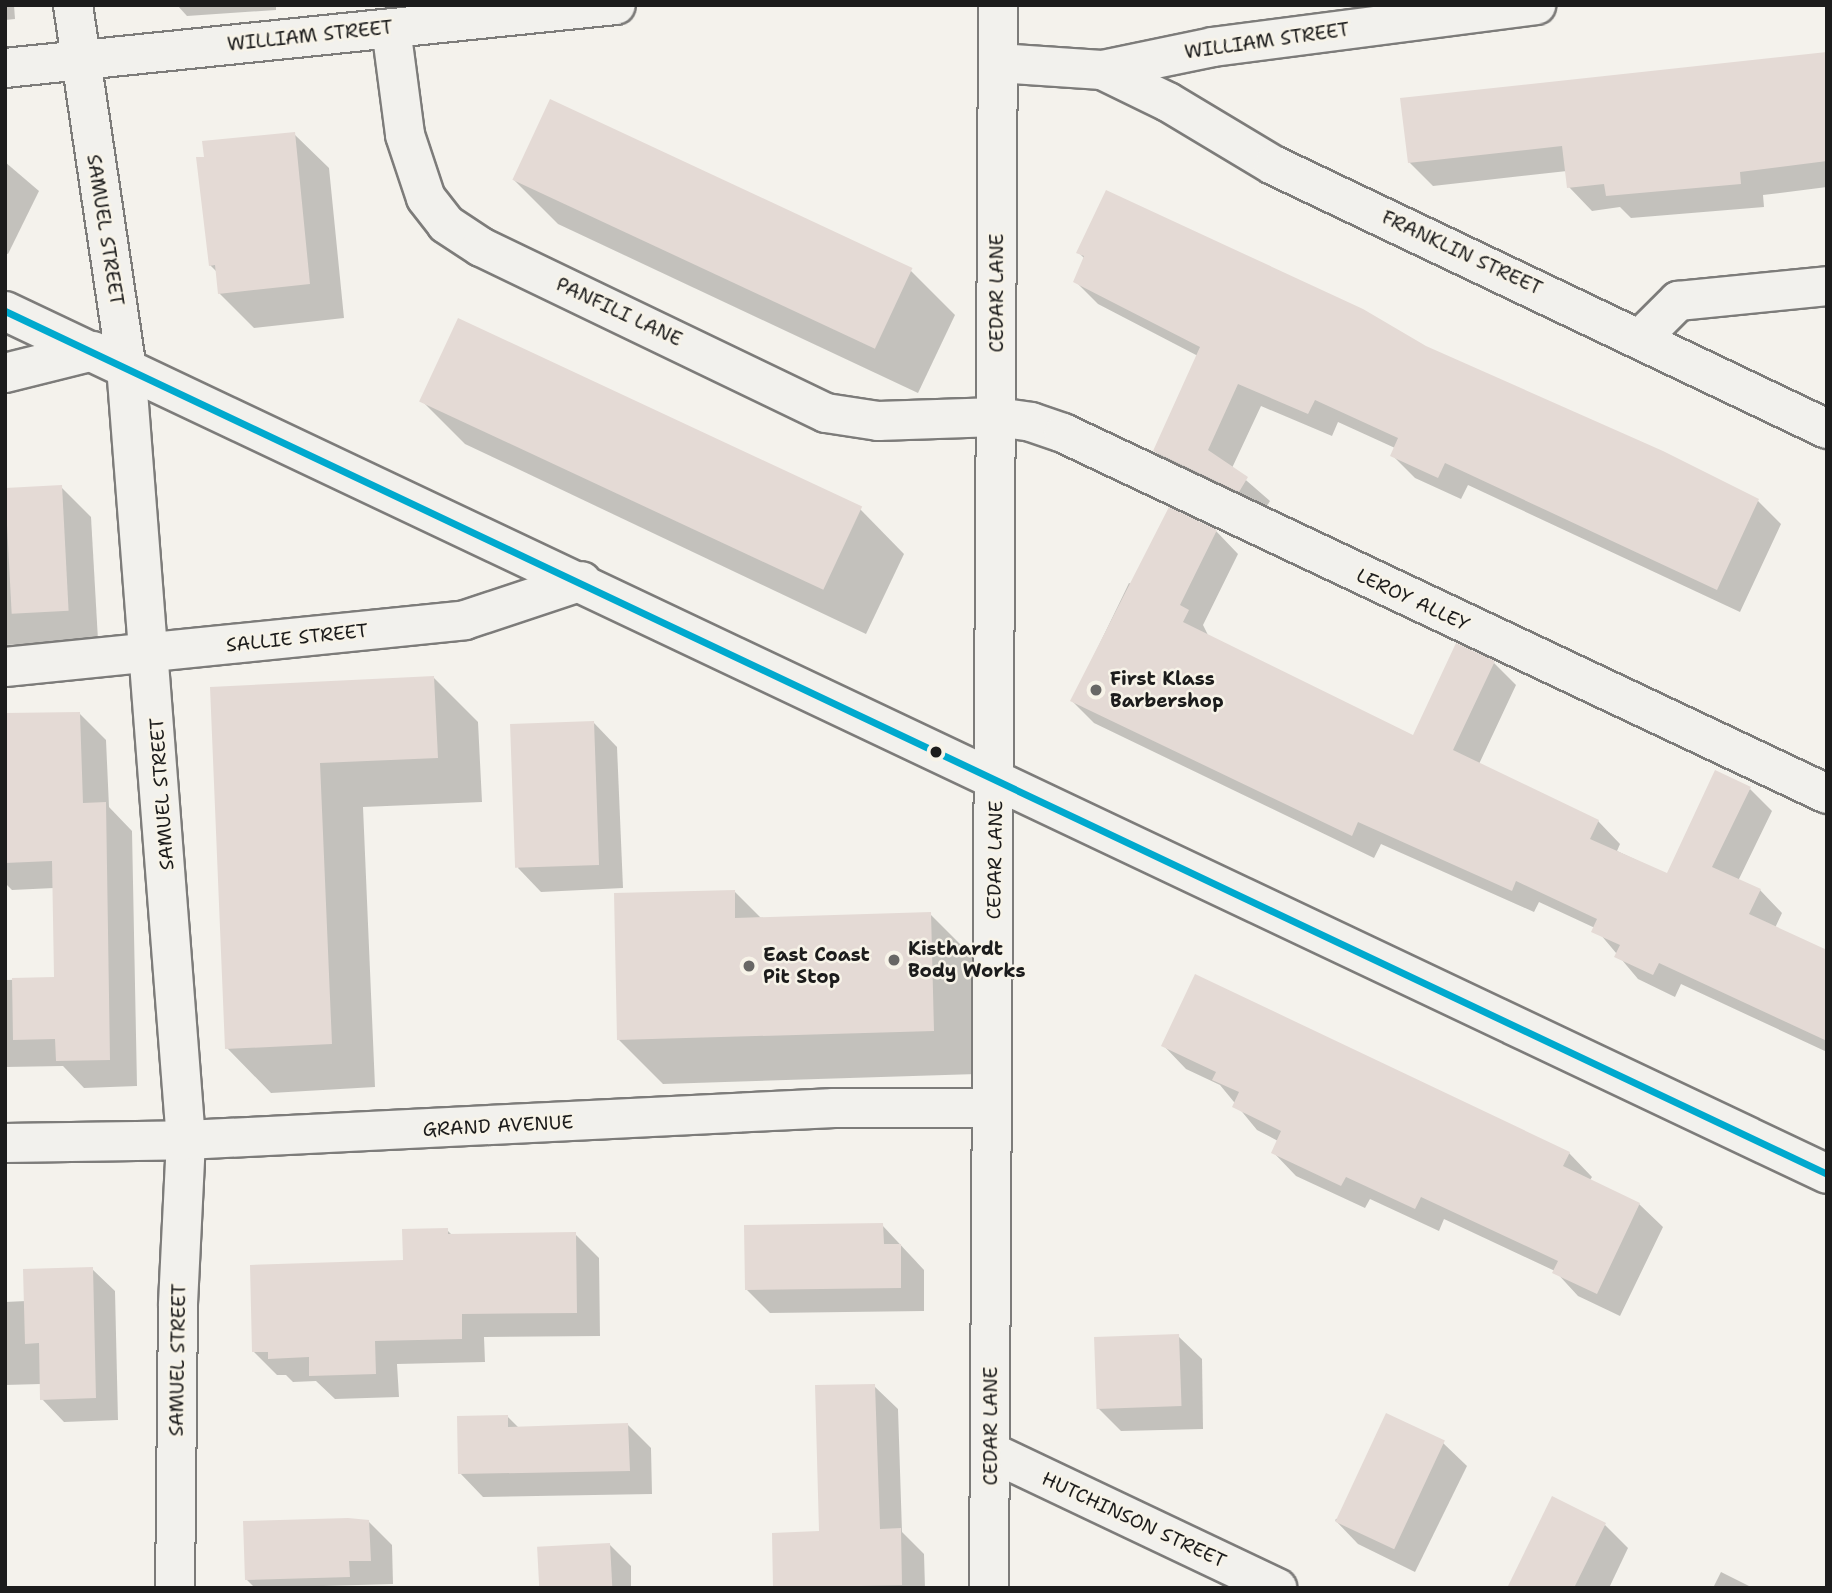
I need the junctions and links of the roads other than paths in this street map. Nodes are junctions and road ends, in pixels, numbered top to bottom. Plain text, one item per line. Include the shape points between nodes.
1 (73, 5) edge
2 (616, 5) edge
3 (998, 5) edge
4 (1536, 5) edge
5 (391, 28) junction
6 (78, 60) junction
7 (998, 63) junction
8 (5, 68) edge
9 (1102, 70) junction
10 (1827, 286) edge
11 (5, 311) edge
12 (1640, 339) junction
13 (109, 358) junction
14 (5, 373) edge
15 (996, 418) junction
16 (1827, 429) edge
17 (582, 582) junction
18 (152, 654) junction
19 (5, 667) edge
20 (996, 784) junction
21 (1827, 794) edge
22 (990, 1108) junction
23 (187, 1140) junction
24 (5, 1143) edge
25 (1827, 1174) edge
26 (991, 1452) junction
27 (175, 1588) edge
28 (989, 1588) edge
29 (1277, 1588) edge

1 - 6 street, SAMUEL STREET
2 - 5 street, WILLIAM STREET
3 - 7 street, CEDAR LANE
4 - 9 street, WILLIAM STREET via 1213,47
5 - 6 street, WILLIAM STREET
5 - 15 street, PANFILI LANE via 405,135 426,198 446,224 481,247 826,413 878,421
6 - 8 street, WILLIAM STREET
6 - 13 street, SAMUEL STREET
7 - 9 street, WILLIAM STREET
7 - 15 street, CEDAR LANE
9 - 12 street, FRANKLIN STREET via 1168,102 1273,165
10 - 12 street via 1678,301
11 - 13 street
12 - 16 street, FRANKLIN STREET
13 - 14 street
13 - 17 street
13 - 18 street, SAMUEL STREET
15 - 20 street, CEDAR LANE
15 - 21 street, LEROY ALLEY via 1031,422 1063,433
17 - 18 street, SALLIE STREET via 466,620
17 - 20 street
18 - 19 street, SALLIE STREET
18 - 23 street, SAMUEL STREET
20 - 22 street, CEDAR LANE
20 - 25 street via 1158,855
22 - 23 street, GRAND AVENUE via 834,1108
22 - 26 street, CEDAR LANE
23 - 24 street, GRAND AVENUE
23 - 27 street, SAMUEL STREET via 178,1306
26 - 28 street, CEDAR LANE
26 - 29 street, HUTCHINSON STREET

